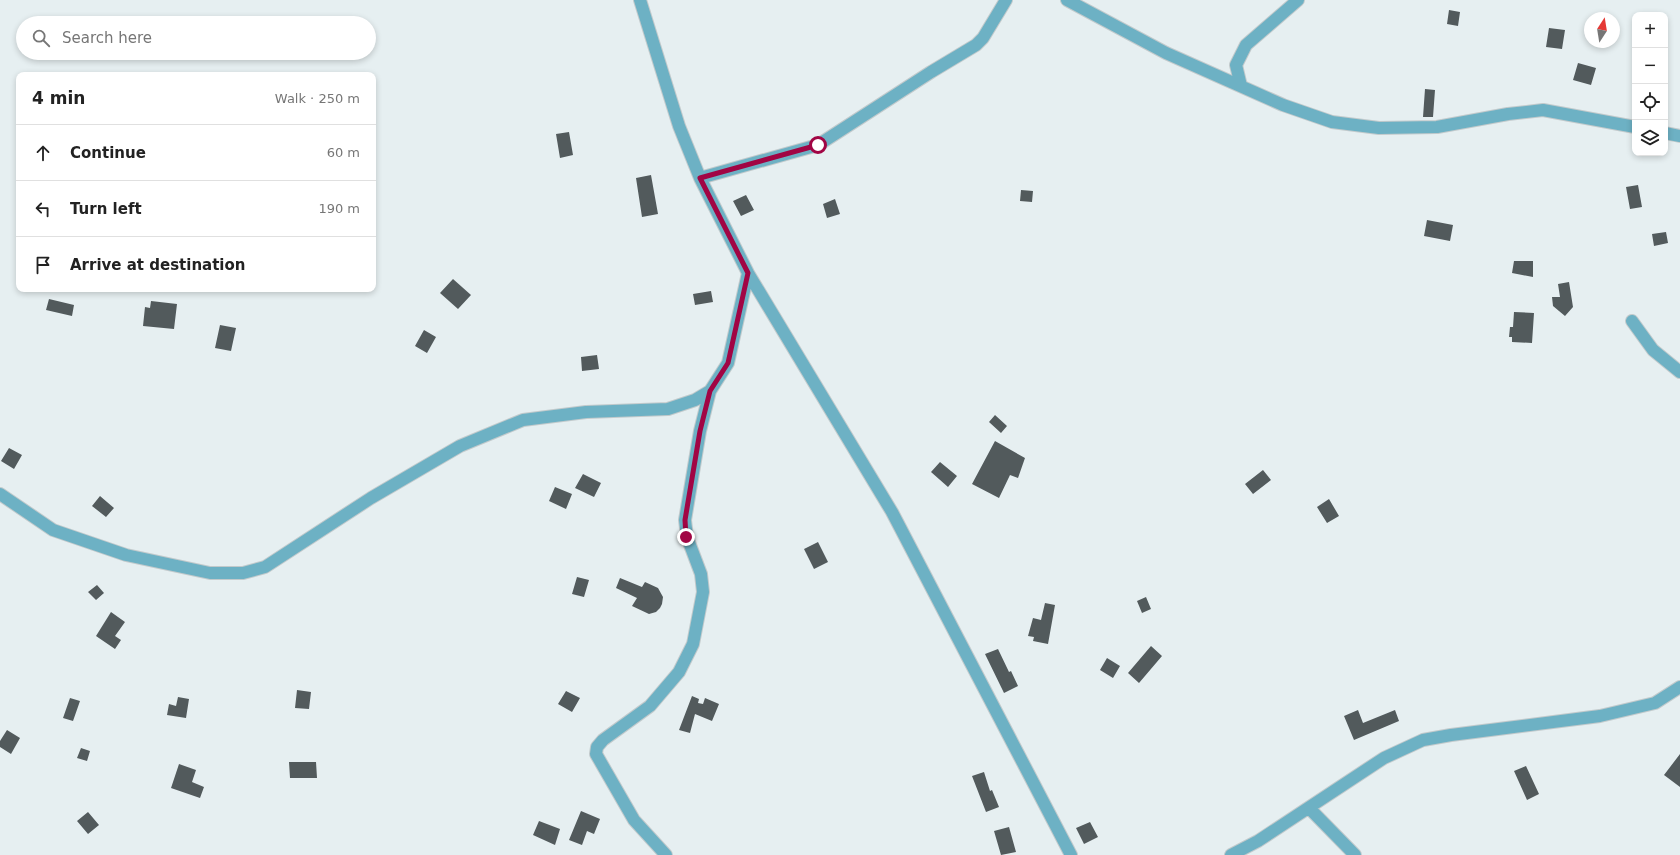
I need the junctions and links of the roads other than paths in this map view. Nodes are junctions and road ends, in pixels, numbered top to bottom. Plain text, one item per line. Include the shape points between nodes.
1 (640, 0) edge
2 (1006, 0) edge
3 (1067, 0) edge
4 (1298, 0) edge
5 (1241, 86) junction
6 (1632, 126) edge
7 (1668, 134) edge
8 (1680, 136) edge
9 (700, 178) junction
10 (748, 273) junction
11 (1632, 321) dead end
12 (1680, 372) edge
13 (710, 391) junction
14 (0, 494) edge
15 (1680, 687) edge
16 (1309, 808) junction
17 (666, 855) edge
18 (1071, 855) edge
19 (1231, 855) edge
20 (1355, 855) edge

1 - 9 street via 679,126
2 - 9 street via 976,45 818,145
3 - 5 street via 1166,53
4 - 5 street via 1246,45 1236,65
5 - 6 street via 1283,105 1332,122 1379,128 1437,127 1543,110
7 - 8 street
9 - 10 street
10 - 13 street via 728,363
10 - 18 street via 892,512
11 - 12 street via 1653,350
13 - 14 street via 695,400 668,409 586,412 523,420 460,446 371,498 265,567 243,573 210,573 126,554 53,530
13 - 17 street via 700,431 685,520 686,537 701,574 703,592 693,644 679,672 650,706 596,747 596,754 634,820
15 - 16 street via 1655,703 1600,716 1451,734 1423,740 1384,758
16 - 19 street
16 - 20 street

